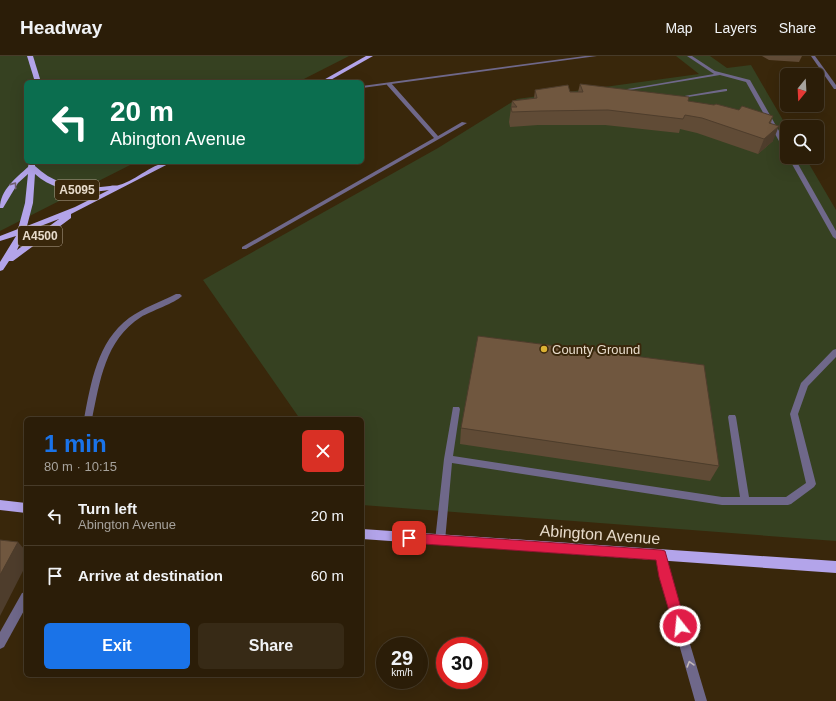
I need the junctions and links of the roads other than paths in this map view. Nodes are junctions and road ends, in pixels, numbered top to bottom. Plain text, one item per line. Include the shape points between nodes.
1 (30, 56) edge
2 (370, 56) edge
3 (595, 56) edge
4 (689, 56) edge
5 (813, 56) edge
6 (719, 74) junction
7 (37, 80) edge
8 (327, 80) edge
9 (389, 84) junction
10 (364, 87) edge
11 (836, 88) edge
12 (627, 90) junction
13 (725, 90) dead end
14 (612, 92) edge
15 (633, 94) edge
16 (672, 99) edge
17 (464, 123) dead end
18 (437, 138) junction
19 (780, 138) edge
20 (165, 164) edge
21 (795, 164) edge
22 (32, 165) edge
23 (128, 184) junction
24 (0, 206) edge
25 (78, 209) junction
26 (22, 230) junction
27 (836, 237) edge
28 (0, 238) edge
29 (244, 248) dead end
30 (2, 266) edge
31 (178, 296) dead end
32 (836, 352) edge
33 (456, 409) dead end
34 (88, 417) edge
35 (732, 417) dead end
36 (448, 459) junction
37 (745, 501) junction
38 (0, 505) edge
39 (24, 508) edge
40 (364, 534) edge
41 (440, 540) junction
42 (661, 555) junction
43 (836, 567) edge
44 (24, 601) edge
45 (0, 643) edge
46 (701, 701) edge

1 - 7 main road
2 - 8 main road
3 - 9 street
4 - 6 street
5 - 11 street
6 - 12 street
6 - 19 street via 748,81
9 - 10 street
9 - 18 street
12 - 14 street
12 - 15 street
13 - 16 street
17 - 18 street
18 - 29 street
20 - 23 main road, A4500
21 - 27 street
22 - 23 main road, A5095 via 39,176 50,182 78,190 101,190
24 -> 22 main road via 16,182
22 - 26 main road via 29,205
23 - 25 main road, A4500
25 - 26 main road, A4500
25 - 30 main road, A4500
26 - 28 main road, A4500
26 - 30 main road
31 - 34 street via 144,313 115,336 100,364
32 - 37 street via 804,385 794,414 810,484 788,501
33 - 36 street
35 - 37 street
36 - 37 street via 722,501
36 - 41 street
38 - 39 main road
40 - 41 main road, Abington Avenue
41 - 42 main road, Abington Avenue
42 - 43 main road, Abington Avenue
46 -> 42 street
44 - 45 street

